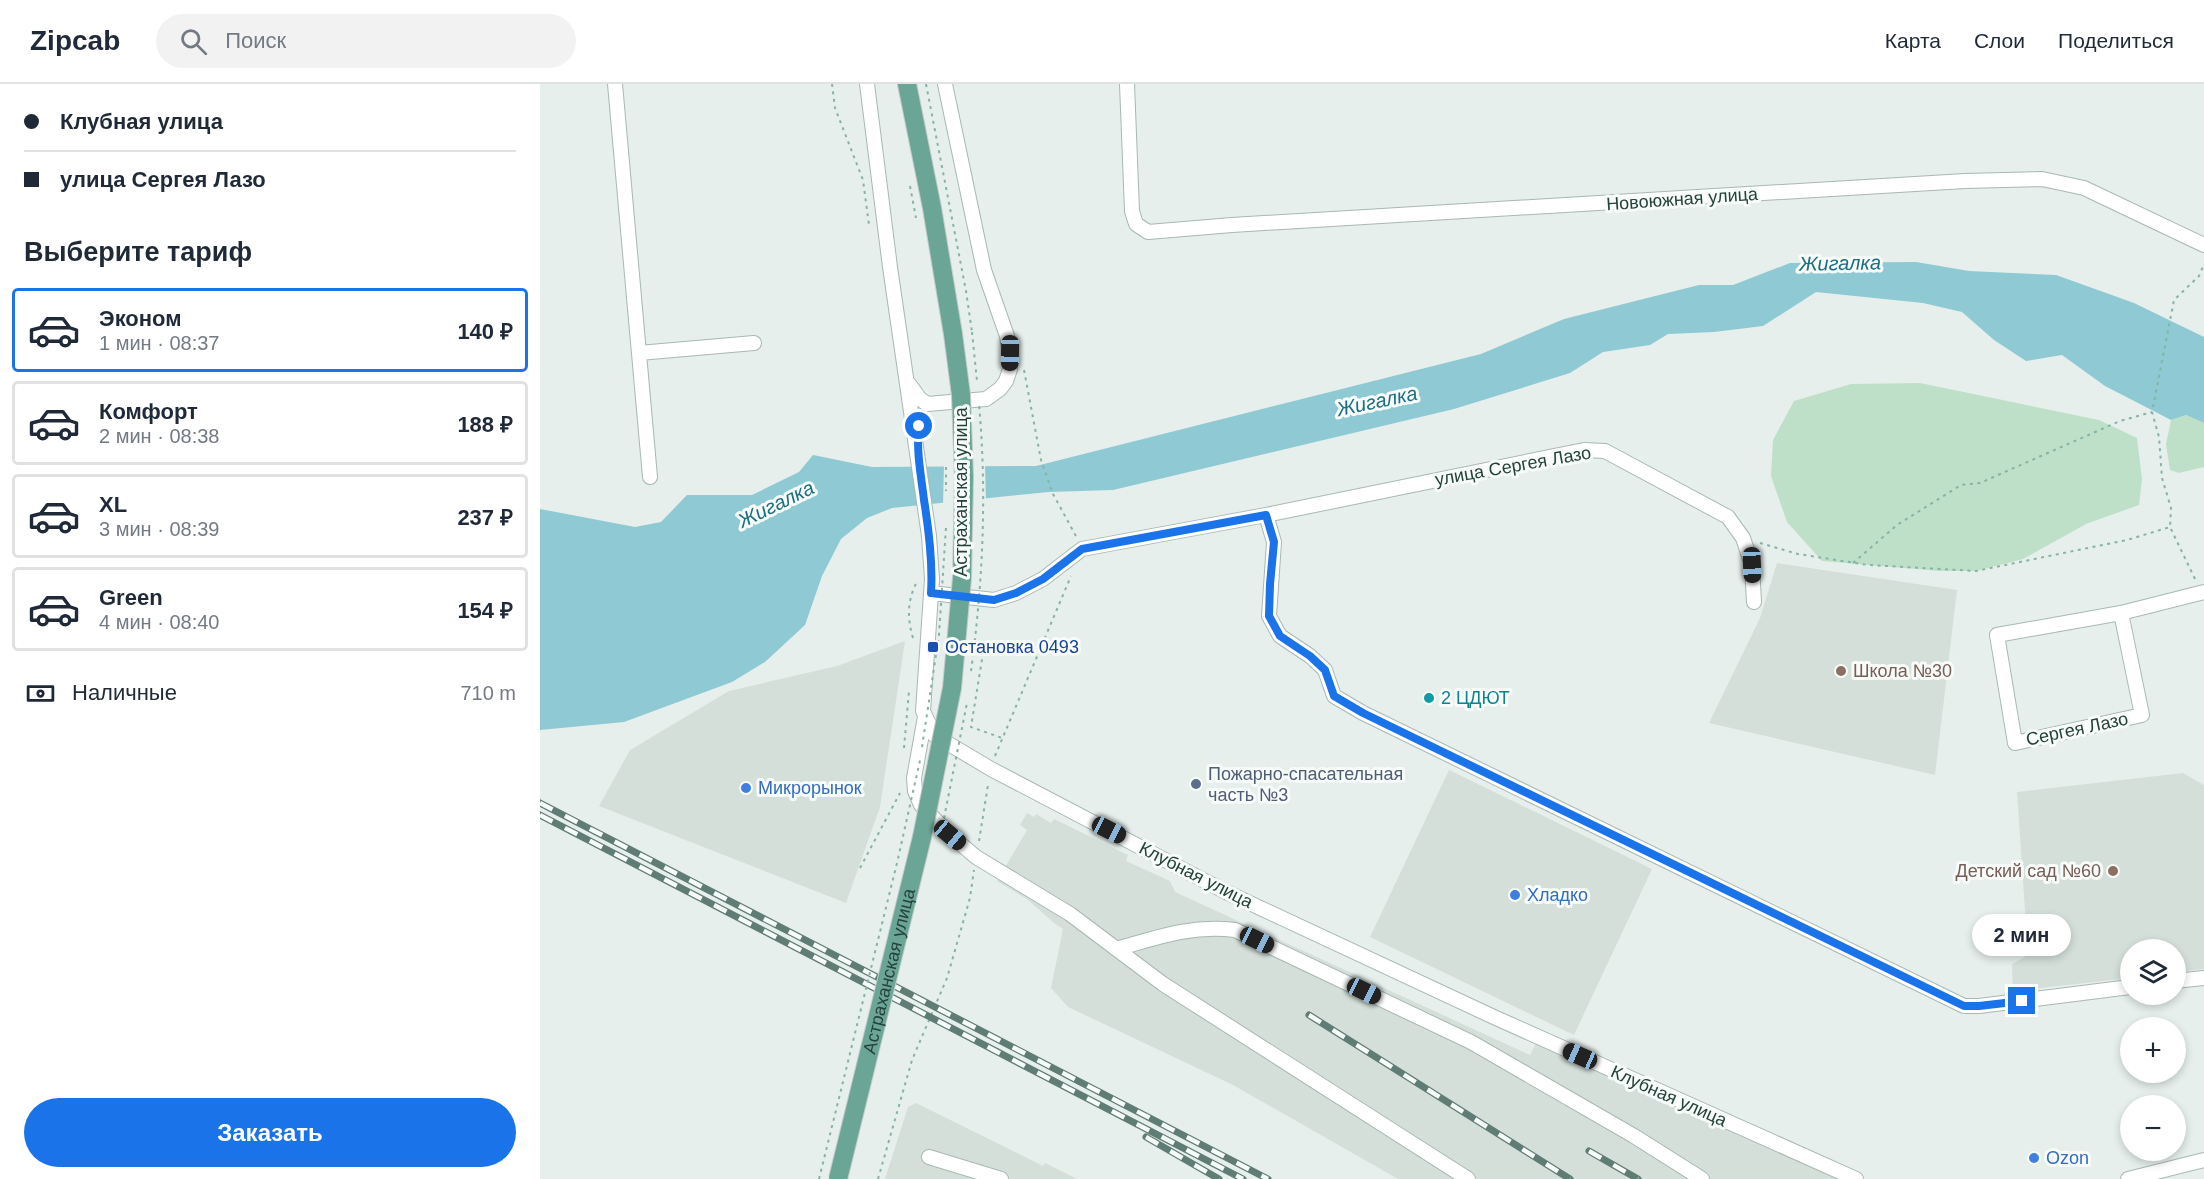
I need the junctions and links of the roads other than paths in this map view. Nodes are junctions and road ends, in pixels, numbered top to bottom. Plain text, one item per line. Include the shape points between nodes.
1 (615, 84) edge
2 (867, 84) edge
3 (907, 84) edge
4 (945, 84) edge
5 (1127, 84) edge
6 (2204, 245) edge
7 (754, 343) dead end
8 (639, 352) junction
9 (908, 382) junction
10 (927, 404) junction
11 (917, 448) junction
12 (650, 477) dead end
13 (1266, 515) junction
14 (2203, 592) edge
15 (931, 593) junction
16 (1754, 602) dead end
17 (2121, 612) junction
18 (925, 717) junction
19 (1116, 949) junction
20 (2204, 978) edge
21 (2186, 980) edge
22 (2120, 988) edge
23 (929, 1157) dead end
24 (2204, 1160) edge
25 (838, 1179) edge
26 (1001, 1179) edge
27 (1468, 1179) edge
28 (1702, 1179) edge
29 (1856, 1179) edge
30 (2128, 1179) edge

1 - 8 street
2 - 9 street
3 - 25 main road, Астраханская улица, bridge via 932,208 961,395 962,578 952,688 922,837
4 - 10 street via 984,270 1007,336 1010,369 1000,389 986,399
5 - 6 street, Новоюжная улица via 1132,211 1137,224 1148,232 2042,179 2084,188
7 - 8 street
8 - 12 street
9 - 10 street
9 - 11 street
10 - 11 street
11 - 15 street via 932,564
13 - 15 street, улица Сергея Лазо via 1082,549 1043,579 994,600
13 - 16 street, улица Сергея Лазо via 1584,450 1605,451 1728,518 1743,538 1752,565
13 - 22 street via 1274,542 1269,616 1280,636 1325,670 1334,696 1363,713 1964,1006
14 - 17 street
15 - 18 street
17 - 17 street, Сергея Лазо via 1997,635 2015,743 2142,715
18 - 19 street via 914,778 921,805 976,857 1070,914
18 - 29 street, Клубная улица via 934,735 991,769 1226,892
19 - 27 street via 1163,984
19 - 28 street via 1189,929 1235,930 1471,1042
20 - 21 street
23 - 26 street
24 - 30 street

